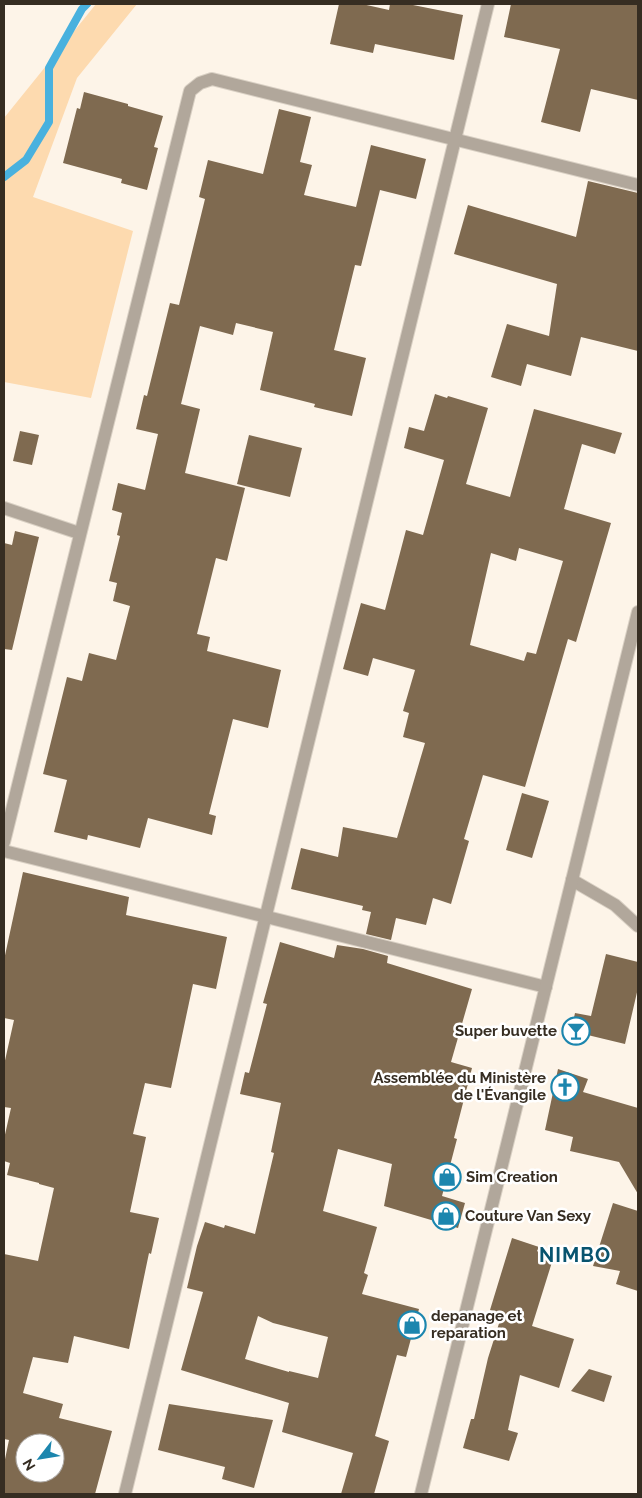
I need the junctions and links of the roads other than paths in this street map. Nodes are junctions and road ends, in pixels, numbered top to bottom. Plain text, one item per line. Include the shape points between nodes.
1 (488, 4) edge
2 (455, 139) junction
3 (638, 185) edge
4 (4, 508) edge
5 (79, 533) junction
6 (638, 612) edge
7 (4, 842) edge
8 (4, 851) edge
9 (572, 880) junction
10 (266, 917) junction
11 (638, 926) edge
12 (546, 987) junction
13 (125, 1494) edge
14 (421, 1494) edge

1 - 2 street
2 - 3 street
2 - 5 street via 212,79 190,91
2 - 10 street
4 - 5 street
5 - 7 street
6 - 9 street
8 - 10 street
9 - 11 street via 615,905
9 - 12 street
10 - 12 street
10 - 13 street
12 - 14 street

